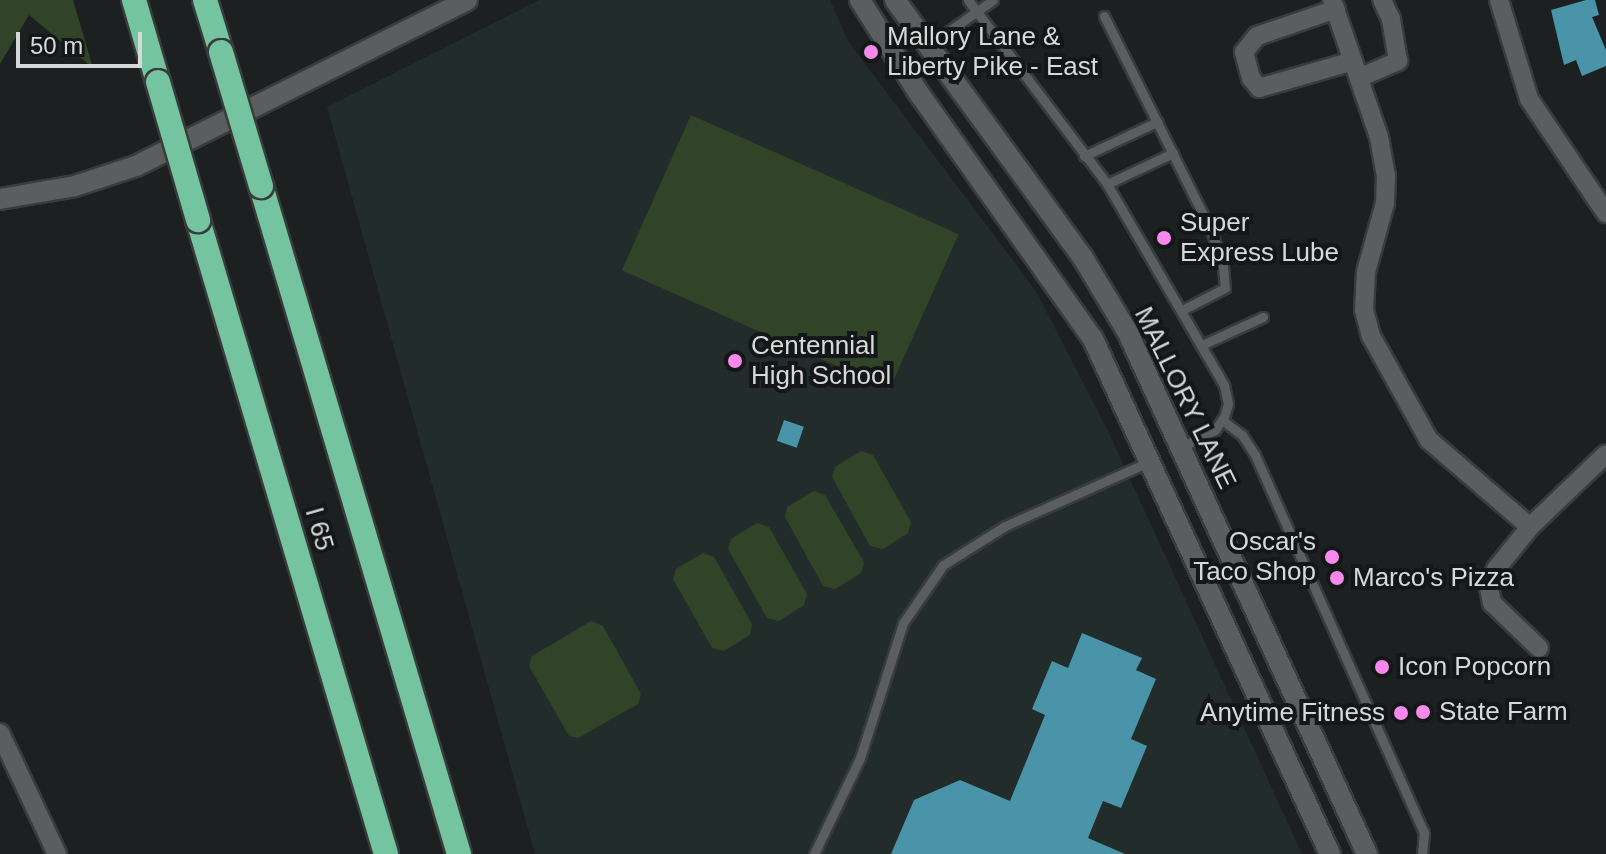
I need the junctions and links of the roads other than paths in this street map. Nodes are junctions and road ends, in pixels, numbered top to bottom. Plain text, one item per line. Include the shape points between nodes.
1 (134, 0) edge
2 (205, 0) edge
3 (467, 0) edge
4 (860, 0) edge
5 (895, 0) edge
6 (968, 0) edge
7 (993, 0) edge
8 (1382, 0) edge
9 (1499, 0) edge
10 (1334, 5) edge
11 (974, 13) junction
12 (1104, 16) dead end
13 (927, 47) junction
14 (1356, 69) junction
15 (1157, 122) junction
16 (1173, 153) junction
17 (1084, 156) junction
18 (1107, 184) junction
19 (0, 199) edge
20 (1606, 213) edge
21 (1184, 309) junction
22 (1263, 317) dead end
23 (1204, 344) junction
24 (1222, 420) junction
25 (1181, 447) junction
26 (1606, 454) edge
27 (1151, 461) junction
28 (1530, 527) junction
29 (1539, 648) dead end
30 (0, 733) edge
31 (57, 854) edge
32 (386, 854) edge
33 (459, 854) edge
34 (814, 854) edge
35 (1330, 854) edge
36 (1367, 854) edge
37 (1422, 854) edge

1 - 32 highway, I 65 / I 65, bridge
2 - 33 highway, I 65, bridge
3 - 19 main road via 136,166 75,186
4 - 27 main road via 918,92 1075,309
5 - 13 main road, MALLORY LANE
6 - 11 lane
7 - 11 lane
8 - 14 street via 1398,61
9 - 20 street via 1529,99
10 - 14 street
10 - 14 street via 1257,36 1244,52 1251,78 1259,88
11 - 13 lane
11 - 17 lane
12 - 15 lane
13 - 25 main road, MALLORY LANE via 1090,270 1128,333
14 - 28 street via 1386,175 1385,203 1366,272 1364,310 1371,336 1429,440
15 - 16 lane
15 - 17 lane
16 - 18 lane
16 - 21 lane via 1212,233 1225,288
17 - 18 lane
18 - 21 lane
21 - 23 lane
22 - 23 lane
23 - 24 lane via 1224,385 1228,404
24 - 25 lane via 1215,430
24 - 37 lane via 1242,435 1255,455 1424,832
25 - 27 main road
25 - 36 main road, MALLORY LANE
26 - 28 street
27 - 34 lane via 1005,526 943,565 903,623 860,758
27 - 35 main road
28 - 29 street via 1496,569 1489,587 1492,603
30 - 31 street

